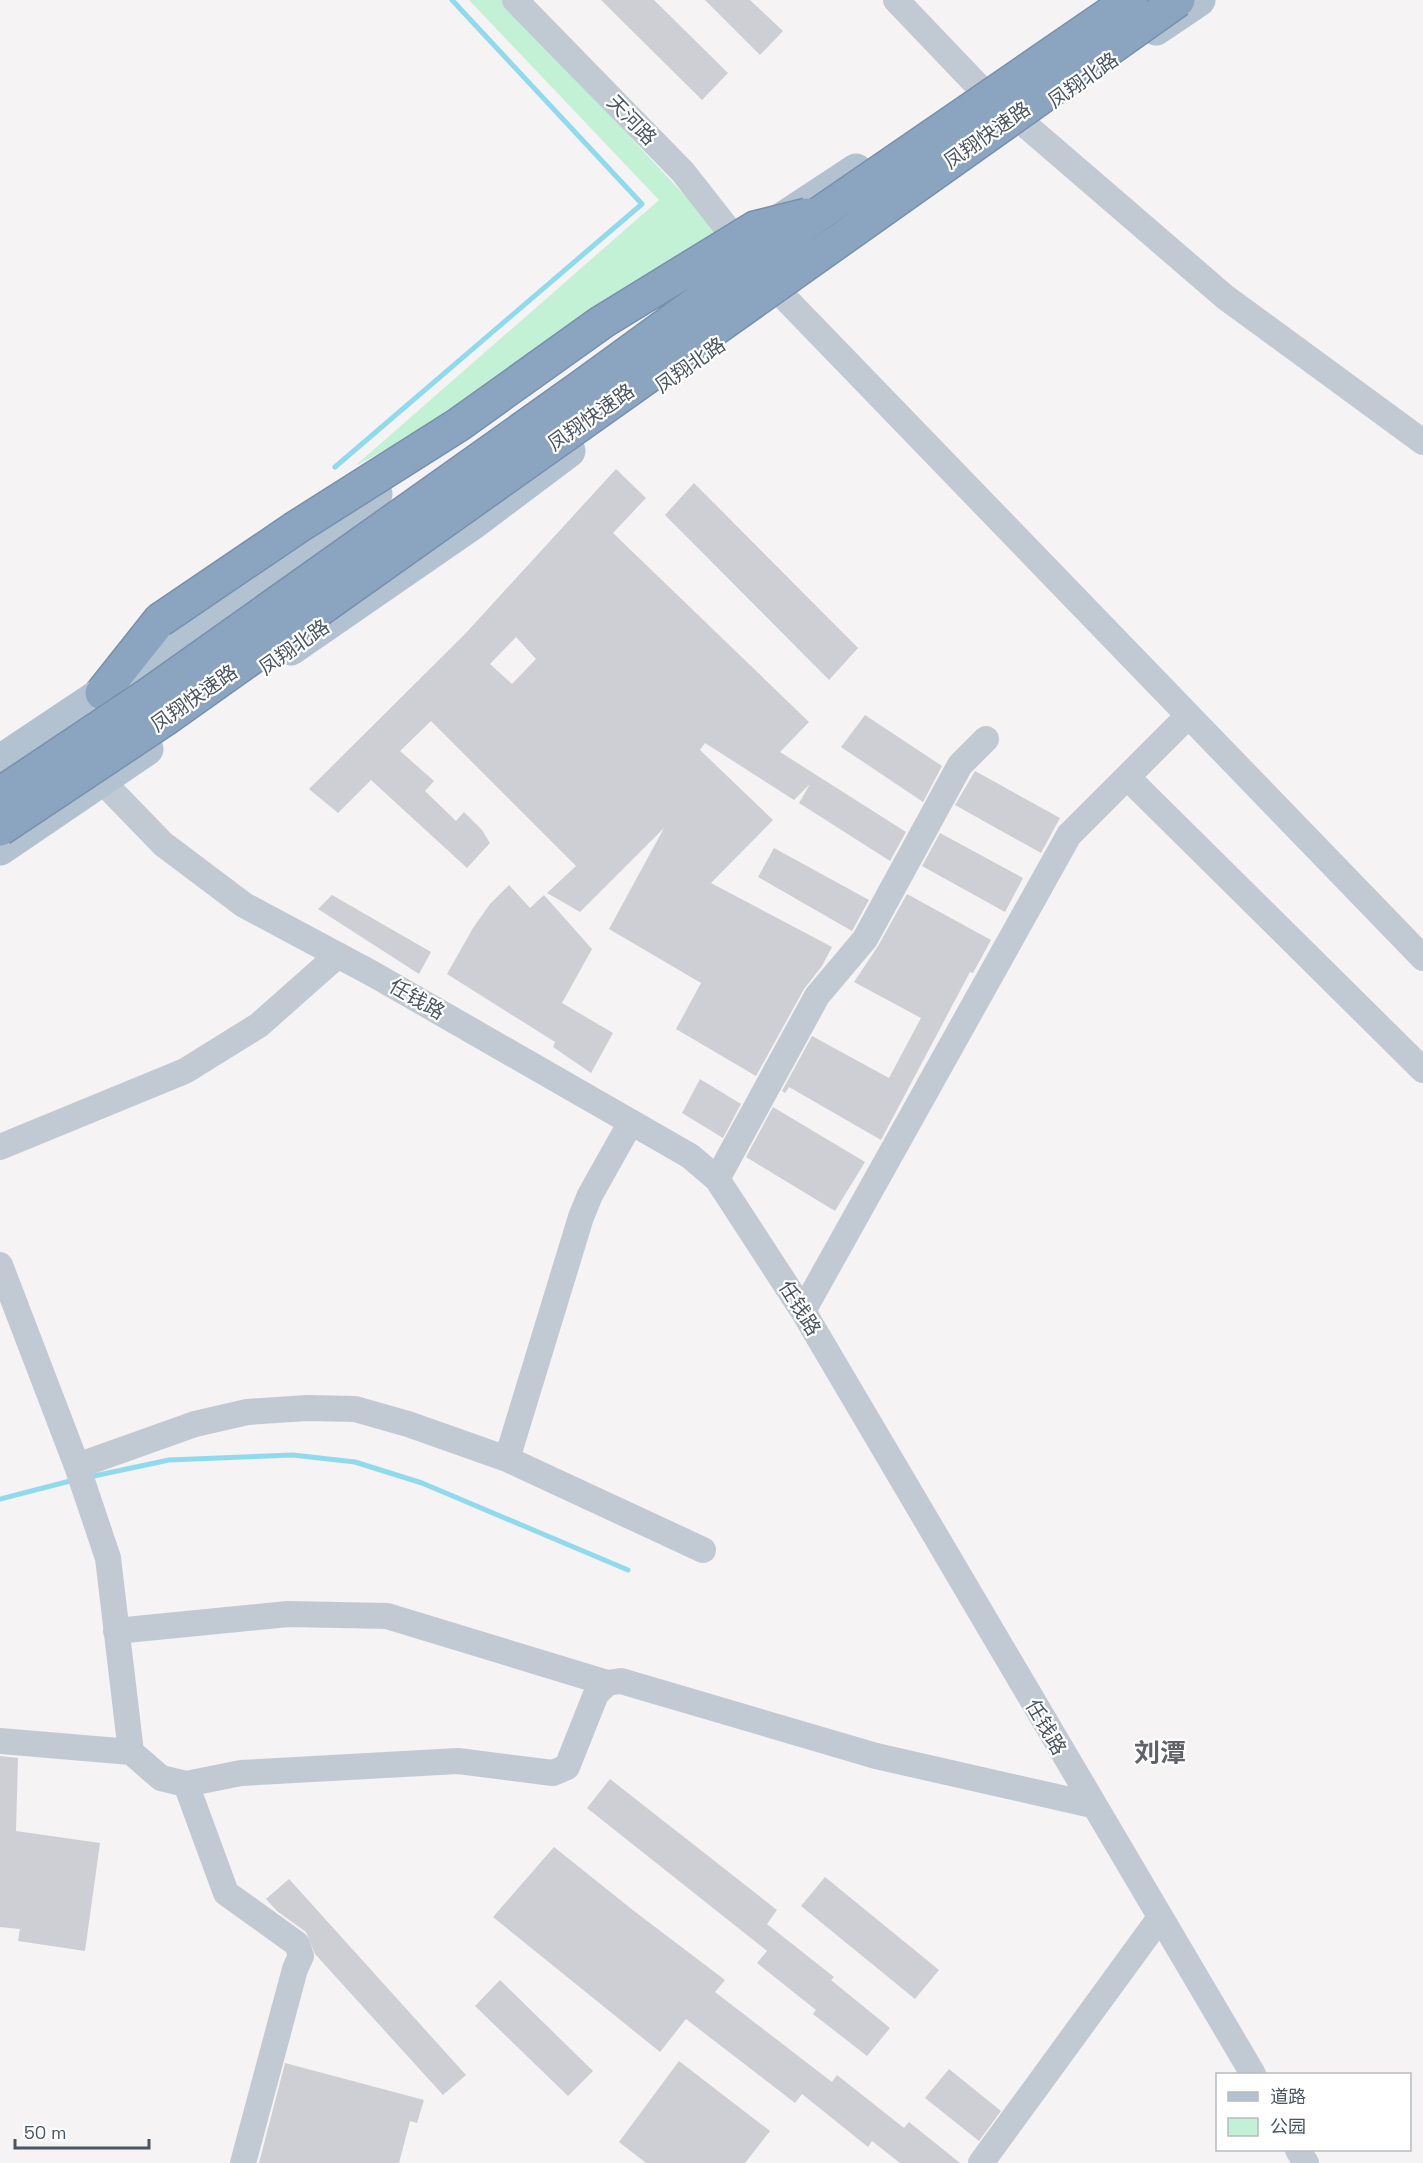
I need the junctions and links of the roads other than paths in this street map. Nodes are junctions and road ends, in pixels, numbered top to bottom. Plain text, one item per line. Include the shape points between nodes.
1 (515, 0) edge
2 (896, 0) edge
3 (1105, 0) edge
4 (1130, 0) edge
5 (1178, 0) edge
6 (1199, 0) edge
7 (981, 88) junction
8 (1022, 122) junction
9 (823, 211) junction
10 (741, 246) junction
11 (784, 297) junction
12 (1423, 442) edge
13 (102, 693) junction
14 (1188, 716) junction
15 (986, 739) dead end
16 (0, 761) edge
17 (1127, 777) junction
18 (102, 781) junction
19 (0, 794) edge
20 (0, 829) edge
21 (0, 849) edge
22 (338, 955) junction
23 (1423, 958) edge
24 (1423, 1070) edge
25 (631, 1122) junction
26 (0, 1147) edge
27 (717, 1179) junction
28 (0, 1266) edge
29 (803, 1311) junction
30 (507, 1459) junction
31 (77, 1466) junction
32 (703, 1551) dead end
33 (116, 1631) junction
34 (606, 1683) junction
35 (0, 1741) edge
36 (131, 1752) junction
37 (186, 1784) junction
38 (1092, 1805) junction
39 (1159, 1919) junction
40 (1252, 2073) edge
41 (243, 2163) edge
42 (981, 2163) edge

1 - 10 street, 天河路 via 683,172
2 - 7 street
3 - 7 main road
4 - 9 highway, 凤翔快速路, bridge
5 - 20 highway, 凤翔快速路, bridge via 165,719
6 - 8 main road, 凤翔北路
7 - 10 main road
8 - 11 main road, 凤翔北路
8 - 12 street via 1225,297
9 - 13 highway, bridge via 754,228 602,322 458,425 160,620
9 - 19 highway, 凤翔快速路, bridge via 580,388
10 - 13 main road via 366,501
11 - 14 street
11 - 18 main road, 凤翔北路 via 472,524
13 - 16 main road
14 - 17 street
14 - 23 street
15 - 27 street via 960,765 865,939 817,996
17 - 24 street
17 - 29 street via 1069,835
18 - 21 main road, 凤翔北路
18 - 22 street, 任钱路 via 163,844 244,905
22 - 25 street, 任钱路
22 - 26 street via 258,1025 185,1071
25 - 27 street, 任钱路 via 690,1156
25 - 30 street via 581,1217
27 - 29 street, 任钱路
28 - 31 street
29 - 38 street, 任钱路
30 - 31 street via 355,1409 307,1408 247,1412 195,1424
30 - 32 street
31 - 33 street via 108,1558
33 - 34 street via 288,1614 387,1616
33 - 36 street
34 - 37 street via 596,1694 567,1767 553,1773 458,1761 241,1773
34 - 38 street via 621,1681 876,1756
35 - 36 street
36 - 37 street via 161,1778
37 - 41 street via 226,1893 297,1944 301,1956
38 - 39 street, 任钱路
39 - 40 street, 任钱路
39 - 42 street

